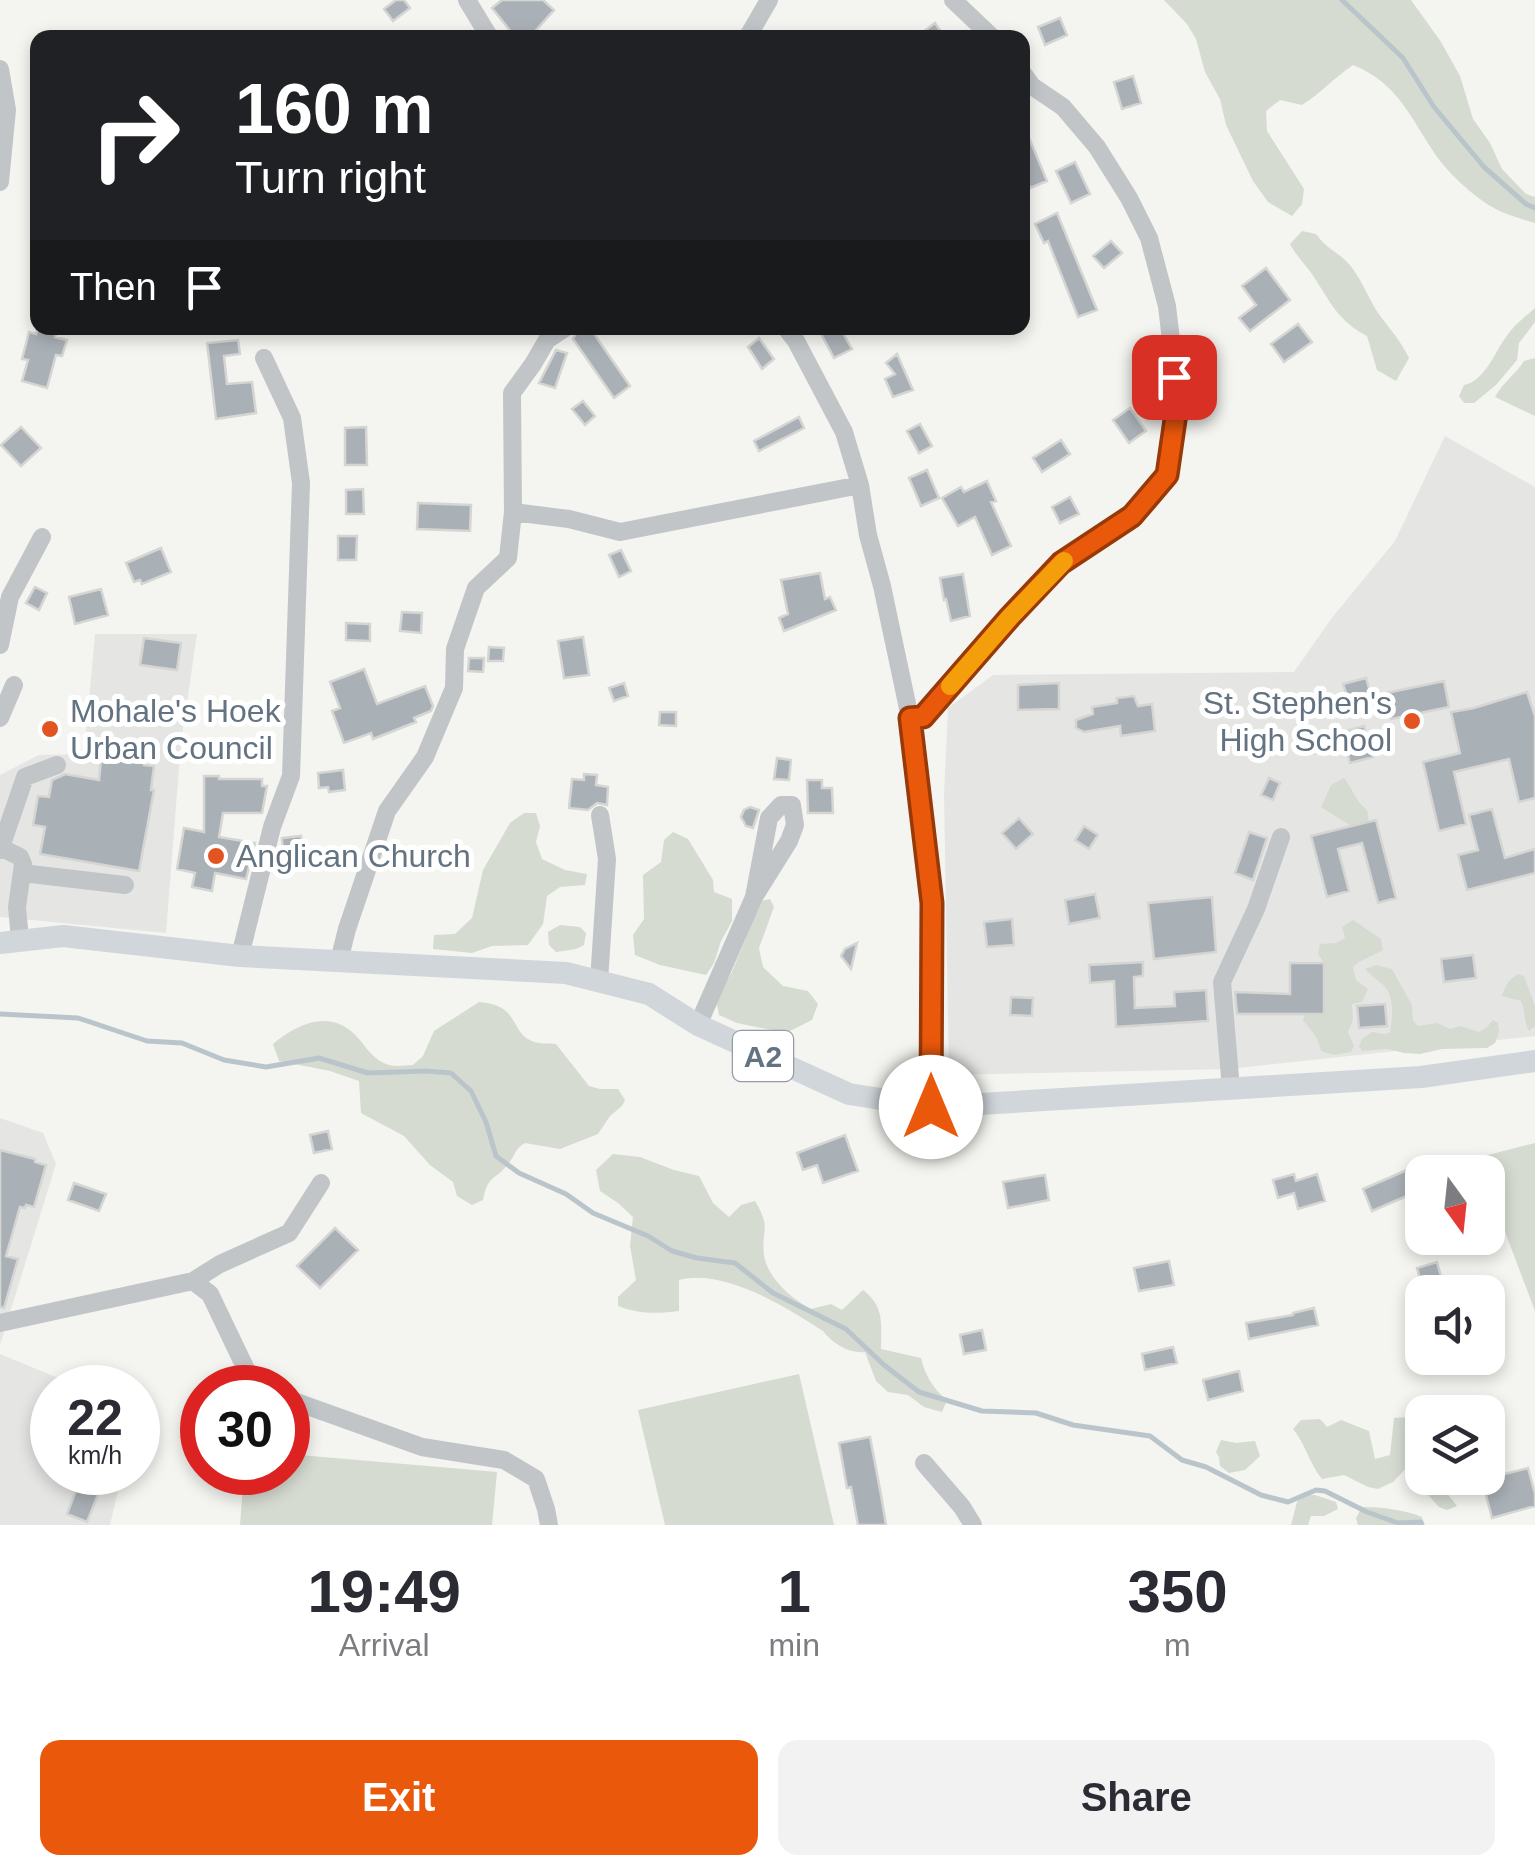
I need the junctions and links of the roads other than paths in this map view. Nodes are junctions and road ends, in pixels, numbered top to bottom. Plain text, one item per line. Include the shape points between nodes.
1 (467, 0) edge
2 (769, 0) edge
3 (953, 0) edge
4 (485, 30) edge
5 (752, 30) edge
6 (985, 30) edge
7 (0, 69) edge
8 (1030, 83) edge
9 (0, 182) edge
10 (555, 335) edge
11 (791, 335) edge
12 (264, 358) dead end
13 (860, 485) junction
14 (513, 512) junction
15 (42, 537) dead end
16 (0, 645) edge
17 (14, 685) dead end
18 (0, 718) edge
19 (910, 718) junction
20 (58, 765) dead end
21 (600, 815) dead end
22 (1281, 838) dead end
23 (1, 849) edge
24 (22, 873) junction
25 (126, 885) dead end
26 (754, 897) dead end
27 (10, 941) edge
28 (240, 956) junction
29 (339, 962) junction
30 (599, 981) junction
31 (698, 1025) junction
32 (1535, 1061) edge
33 (1230, 1089) junction
34 (931, 1107) junction
35 (321, 1183) dead end
36 (193, 1281) junction
37 (0, 1323) edge
38 (245, 1365) edge
39 (310, 1407) edge
40 (924, 1463) dead end
41 (548, 1525) edge
42 (972, 1525) edge

1 - 4 street
2 - 5 street
3 - 6 street
7 - 9 street via 7,110
8 - 19 street via 1063,107 1096,147 1149,238 1171,340 1176,413 1167,475 1132,516 1061,563 923,717
10 - 14 street via 512,394
11 - 13 street via 844,432
12 - 28 street via 292,418 301,483 291,776
13 - 14 street via 620,532
13 - 19 street
14 - 29 street via 508,558 476,588 455,648 454,688 426,757 387,811
15 - 16 street via 10,597
17 - 18 street
19 - 34 street via 932,903
20 - 23 street via 25,777
21 - 30 street via 607,859
22 - 33 street via 1222,982
23 - 24 street via 20,857
24 - 25 street
24 - 27 street
26 - 31 street
27 - 28 main road, A2 via 63,936
28 - 29 main road, A2
29 - 30 main road, A2 via 566,973
30 - 31 main road, A2 via 650,994
31 - 34 main road, A2 via 848,1094
32 - 33 main road, A2 via 1420,1077
33 - 34 main road, A2
35 - 36 street via 289,1233
36 - 37 street
36 - 38 street via 210,1294
39 - 41 street via 422,1447 504,1460 536,1479
40 - 42 street

